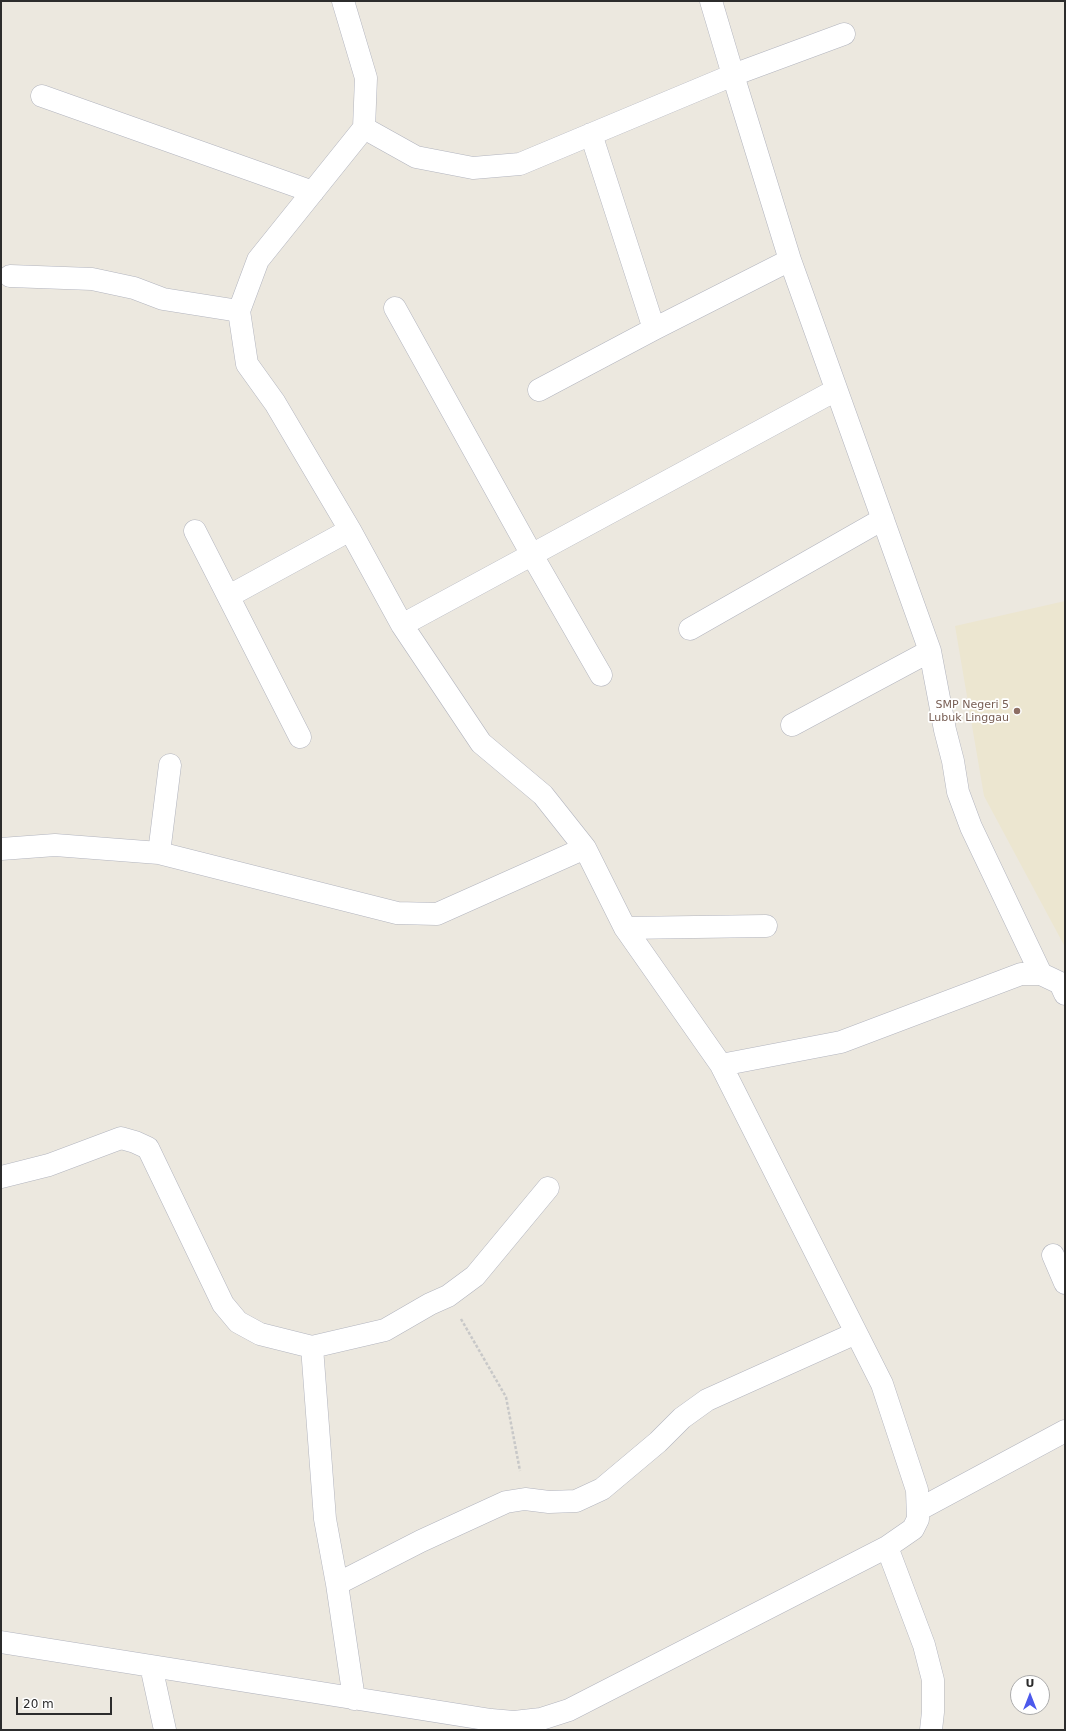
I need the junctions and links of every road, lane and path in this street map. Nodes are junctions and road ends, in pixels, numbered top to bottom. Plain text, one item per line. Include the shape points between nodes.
1 (342, 1) edge
2 (711, 1) edge
3 (844, 34) dead end
4 (733, 75) junction
5 (42, 96) dead end
6 (364, 128) junction
7 (591, 134) junction
8 (313, 192) junction
9 (790, 260) junction
10 (10, 276) dead end
11 (395, 308) dead end
12 (239, 311) junction
13 (654, 329) junction
14 (539, 390) dead end
15 (836, 390) junction
16 (882, 519) junction
17 (350, 530) junction
18 (195, 531) dead end
19 (532, 555) junction
20 (229, 596) junction
21 (402, 625) junction
22 (690, 629) dead end
23 (930, 651) junction
24 (601, 675) dead end
25 (792, 725) dead end
26 (300, 737) dead end
27 (170, 765) dead end
28 (585, 848) junction
29 (1, 849) edge
30 (160, 853) junction
31 (766, 926) dead end
32 (625, 928) junction
33 (1041, 974) junction
34 (1065, 994) edge
35 (721, 1065) junction
36 (1, 1177) edge
37 (548, 1188) dead end
38 (1053, 1255) dead end
39 (1065, 1283) edge
40 (448, 1296) junction
41 (856, 1333) junction
42 (312, 1347) junction
43 (1065, 1431) edge
44 (525, 1499) junction
45 (918, 1510) junction
46 (887, 1547) junction
47 (337, 1584) junction
48 (1, 1642) edge
49 (151, 1666) junction
50 (354, 1699) junction
51 (449, 1722) edge
52 (165, 1730) edge
53 (931, 1730) edge

1 - 6 street via 366,78
2 - 4 street
3 - 4 street
4 - 7 street
4 - 9 street
5 - 8 street
6 - 7 street via 416,157 473,168 520,164
6 - 8 street
7 - 13 street
8 - 12 street via 258,260
9 - 13 street
9 - 15 street
10 - 12 street via 92,279 134,288 163,299
11 - 19 street
12 - 17 street via 247,364 275,403
13 - 14 street
15 - 16 street
15 - 19 street
16 - 22 street
16 - 23 street
17 - 20 street
17 - 21 street
18 - 20 street
19 - 21 street
19 - 24 street
20 - 26 street
21 - 28 street via 481,743 543,795
23 - 25 street
23 - 33 street via 958,792 971,827
27 - 30 street
28 - 30 street via 437,914 397,913
28 - 32 street
29 - 30 street via 55,845
31 - 32 street
32 - 35 street
33 - 34 street via 1060,983
33 - 35 street via 1021,974 840,1042
35 - 41 street
36 - 42 street via 49,1165 121,1138 148,1148 223,1304 238,1322 260,1334
37 - 40 street via 475,1276
38 - 39 street
40 - 42 street via 385,1330
40 - 44 path via 506,1397
41 - 44 street via 708,1400 682,1418 658,1442 602,1489 576,1501 550,1502
41 - 45 street via 882,1384 917,1490
42 - 47 street via 326,1519
43 - 45 street
44 - 47 street via 506,1502
45 - 46 street via 918,1519 913,1529
46 - 51 street via 569,1710 542,1719 514,1722
46 - 53 street via 924,1645 933,1680
47 - 50 street
48 - 49 street
49 - 50 street
49 - 52 street
50 - 51 street

